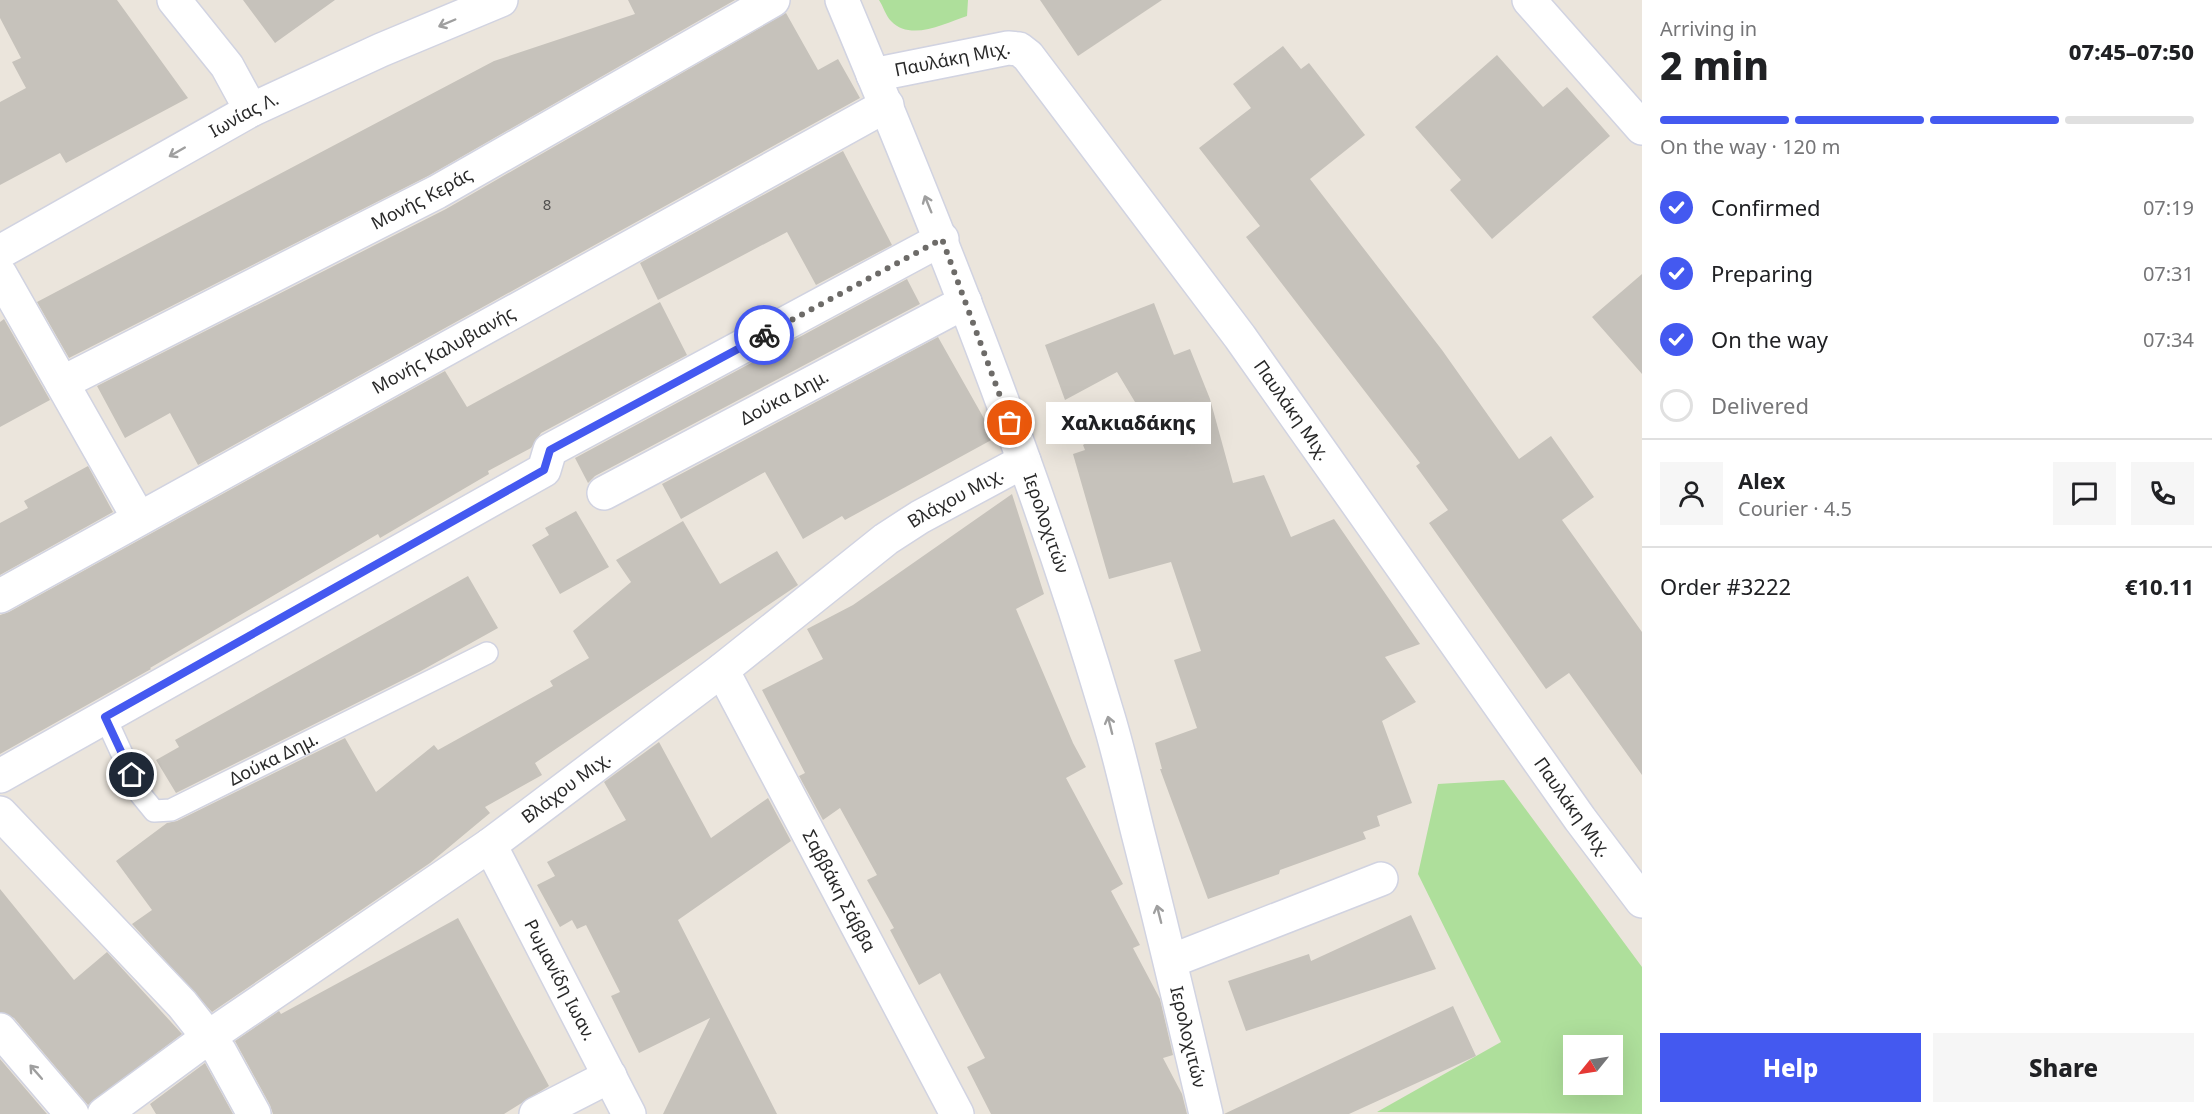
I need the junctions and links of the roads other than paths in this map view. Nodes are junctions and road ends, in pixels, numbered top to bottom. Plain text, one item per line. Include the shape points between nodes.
1 (174, 0) edge
2 (501, 0) edge
3 (772, 0) edge
4 (842, 0) edge
5 (1529, 0) edge
6 (873, 75) junction
7 (887, 105) junction
8 (251, 110) junction
9 (1642, 128) edge
10 (942, 239) junction
11 (0, 252) edge
12 (0, 274) edge
13 (965, 302) junction
14 (62, 383) junction
15 (1024, 461) junction
16 (604, 493) dead end
17 (138, 517) junction
18 (0, 596) edge
19 (487, 653) dead end
20 (722, 669) junction
21 (105, 717) junction
22 (0, 776) edge
23 (0, 813) edge
24 (490, 845) junction
25 (1381, 879) dead end
26 (1642, 901) edge
27 (1171, 961) junction
28 (0, 1030) edge
29 (210, 1036) junction
30 (609, 1076) junction
31 (72, 1114) edge
32 (104, 1114) edge
33 (254, 1114) edge
34 (536, 1114) edge
35 (629, 1114) edge
36 (957, 1114) edge
37 (1206, 1114) edge

1 - 8 street via 227,66
2 -> 8 street, Ιωνίας Λ.
3 - 14 street, Μονής Κεράς via 437,192
4 - 6 street, Ιερολοχιτών
5 - 9 street
6 - 7 street, Ιερολοχιτών
6 - 26 street, Παυλάκη Μιχ. via 1008,48 1019,49 1028,56 1240,337
10 -> 7 street, Ιερολοχιτών
7 - 17 street, Μονής Καλυβιανής
8 -> 11 street, Ιωνίας Λ.
10 - 13 street, Ιερολοχιτών
10 - 21 street via 550,450 544,470
12 - 14 street
13 - 15 street, Ιερολοχιτών
13 - 16 street, Δούκα Δημ.
14 - 17 street
15 - 20 street, Βλάχου Μιχ. via 886,539
27 -> 15 street, Ιερολοχιτών via 1108,714
17 - 18 street, Μονής Καλυβιανής
19 - 21 lane, Δούκα Δημ. via 171,810 154,811 141,795
20 - 24 street, Βλάχου Μιχ.
20 - 36 street, Σαββάκη Σάββα
21 - 22 street
23 - 29 street
24 - 29 street, Βλάχου Μιχ.
24 - 30 street, Ρωμανίδη Ιωαν.
25 - 27 street, Ιερολοχιτών
27 - 37 street, Ιερολοχιτών
31 -> 28 street
29 - 32 street, Βλάχου Μιχ.
29 - 33 street
30 - 34 street
30 - 35 street, Ρωμανίδη Ιωαν.

